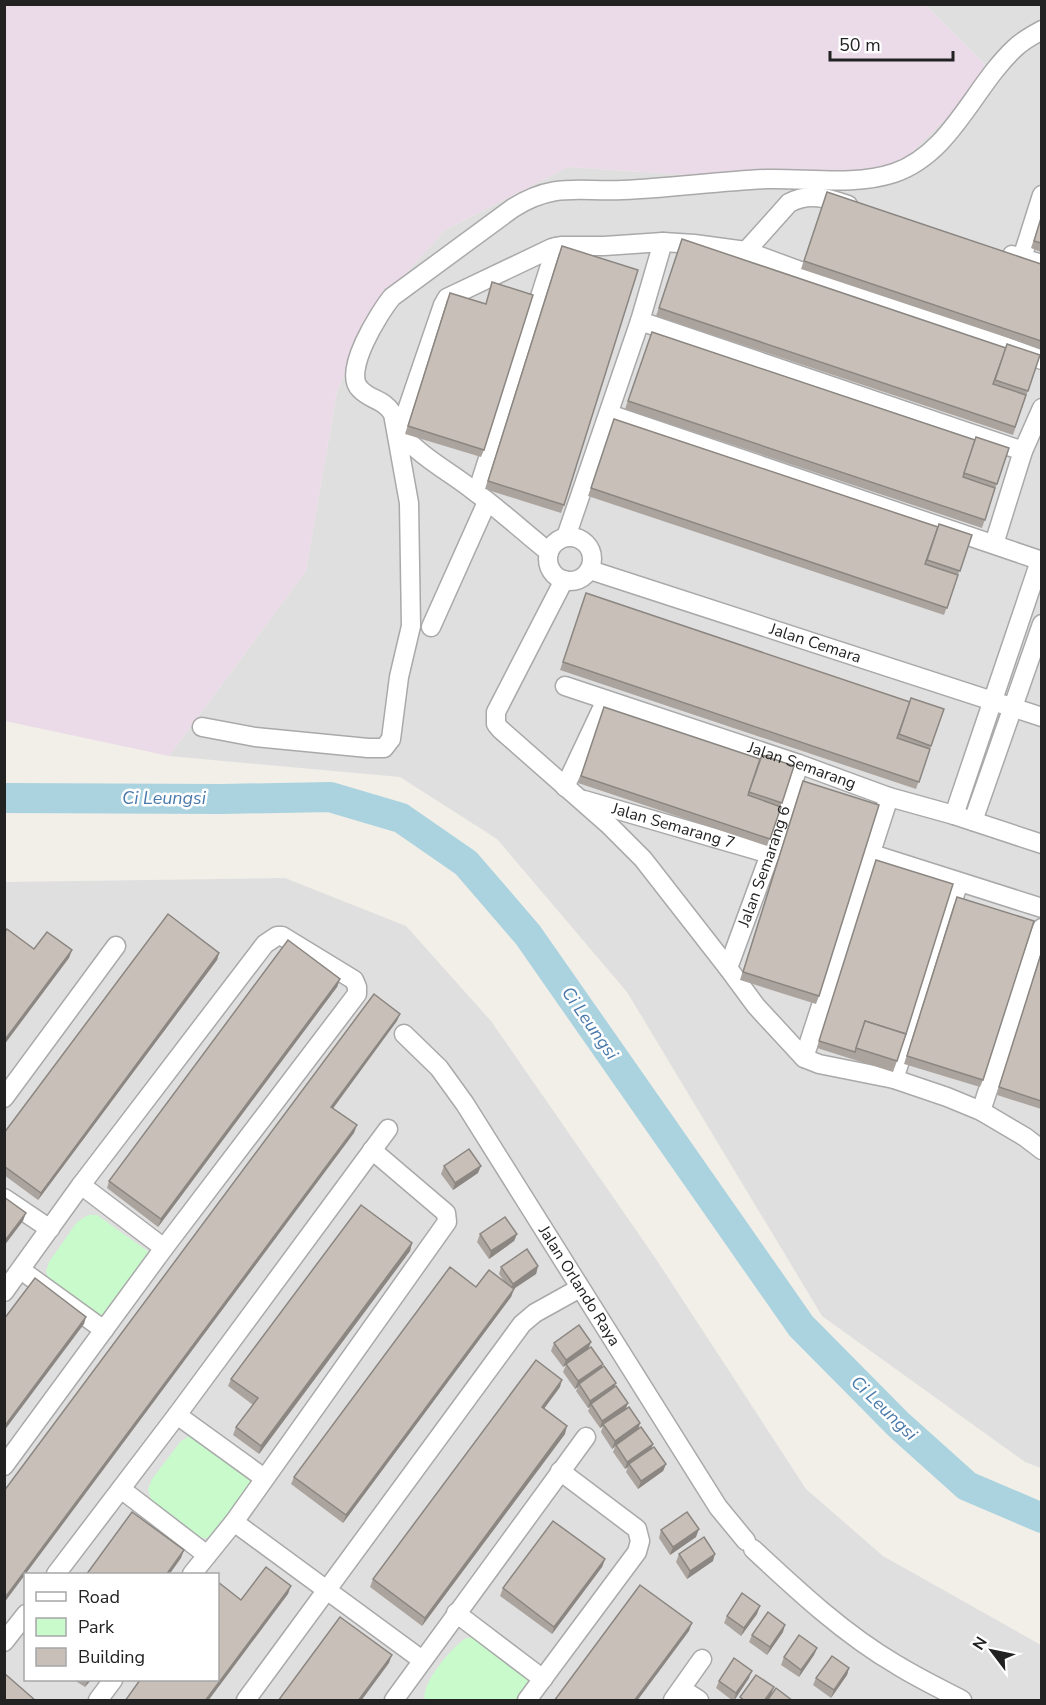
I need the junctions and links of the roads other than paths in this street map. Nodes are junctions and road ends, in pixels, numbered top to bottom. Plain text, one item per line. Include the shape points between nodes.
1 (1041, 30) edge
2 (1041, 195) edge
3 (865, 210) edge
4 (663, 242) junction
5 (556, 247) junction
6 (1000, 251) edge
7 (746, 252) junction
8 (1022, 258) junction
9 (1041, 264) edge
10 (640, 321) junction
11 (1041, 360) edge
12 (1041, 408) edge
13 (609, 414) junction
14 (1023, 451) junction
15 (482, 497) junction
16 (566, 537) junction
17 (994, 544) junction
18 (549, 552) junction
19 (1041, 561) edge
20 (590, 570) junction
21 (564, 580) junction
22 (1041, 624) edge
23 (431, 627) dead end
24 (565, 686) dead end
25 (606, 700) junction
26 (993, 701) junction
27 (1012, 707) junction
28 (1041, 717) edge
29 (202, 726) dead end
30 (799, 764) junction
31 (572, 793) junction
32 (889, 797) junction
33 (954, 815) junction
34 (973, 821) junction
35 (1041, 844) edge
36 (770, 854) junction
37 (869, 854) junction
38 (958, 882) junction
39 (1041, 908) edge
40 (1041, 928) edge
41 (116, 946) dead end
42 (728, 968) junction
43 (404, 1034) dead end
44 (804, 1058) junction
45 (894, 1079) junction
46 (4, 1098) edge
47 (981, 1111) junction
48 (388, 1129) dead end
49 (372, 1150) junction
50 (1041, 1150) edge
51 (81, 1185) junction
52 (4, 1198) edge
53 (50, 1229) junction
54 (164, 1248) junction
55 (21, 1270) junction
56 (580, 1287) junction
57 (4, 1292) edge
58 (104, 1330) junction
59 (177, 1415) junction
60 (585, 1437) dead end
61 (4, 1466) edge
62 (560, 1471) junction
63 (264, 1478) junction
64 (121, 1489) junction
65 (234, 1522) junction
66 (207, 1555) junction
67 (58, 1573) edge
68 (194, 1573) edge
69 (329, 1590) junction
70 (456, 1613) junction
71 (24, 1617) edge
72 (4, 1642) edge
73 (702, 1659) dead end
74 (422, 1660) junction
75 (543, 1679) junction
76 (112, 1681) edge
77 (677, 1695) edge
78 (400, 1698) edge
79 (98, 1701) edge
80 (246, 1701) edge
81 (527, 1701) edge
82 (699, 1701) edge
83 (962, 1701) edge

1 - 29 street via 1015,48 932,150 918,162 893,173 869,178 549,191 513,208 392,297 373,325 354,371 358,388 384,402 393,414 409,503 411,626 399,676 391,738 384,748 368,748 255,737
2 - 8 street
3 - 7 street via 820,196 804,196 789,203
4 - 5 street
4 - 7 street
4 - 10 street
5 - 15 street
5 - 15 street via 447,298 404,419 403,434 407,440
6 - 8 street
7 - 11 street
8 - 9 street
10 - 13 street
10 - 14 street
12 - 14 street
13 - 16 street
13 - 17 street
14 - 17 street
15 - 18 street
15 - 23 street
16 - 18 street
16 - 20 street via 587,544 592,555
17 - 19 street
18 - 21 street via 554,574
19 - 26 street
20 - 21 street via 575,581
20 - 26 street, Jalan Cemara
21 - 31 street via 495,718 500,729
22 - 27 street
24 - 25 street, Jalan Semarang
25 - 30 street, Jalan Semarang
25 - 31 street
26 - 27 street, Jalan Cemara
26 - 33 street
27 - 28 street, Jalan Cemara
27 - 34 street
30 - 32 street, Jalan Semarang
30 - 36 street, Jalan Semarang 6
31 - 36 street, Jalan Semarang 7
31 - 42 street via 643,859
32 - 33 street, Jalan Semarang
32 - 37 street
33 - 34 street, Jalan Semarang
34 - 35 street, Jalan Semarang
36 - 42 street, Jalan Semarang 6
37 - 38 street
37 - 44 street
38 - 39 street
38 - 45 street
40 - 47 street
41 - 46 street
42 - 44 street via 756,1006
43 - 56 street, Jalan Orlando Raya via 439,1068 465,1104
44 - 45 street
45 - 47 street
47 - 50 street
48 - 49 street
49 - 59 street
49 - 63 street via 446,1213 447,1222
51 - 53 street
51 - 54 street
51 - 54 street via 270,940 282,936 354,980 357,994
52 - 53 street
53 - 55 street
54 - 58 street
55 - 57 street
55 - 58 street
56 - 69 street via 522,1324
56 - 83 street, Jalan Orlando Raya via 718,1507 750,1545 849,1633 896,1665
58 - 61 street
59 - 63 street
59 - 64 street
60 - 62 street
62 - 70 street
62 - 75 street via 637,1529 640,1541 637,1552
63 - 65 street
64 - 66 street
64 - 67 street
65 - 66 street
65 - 69 street
66 - 68 street
69 - 74 street
69 - 80 street
70 - 74 street
70 - 75 street
71 - 72 street
73 - 77 street
74 - 78 street
75 - 81 street
76 - 79 street
77 - 82 street

